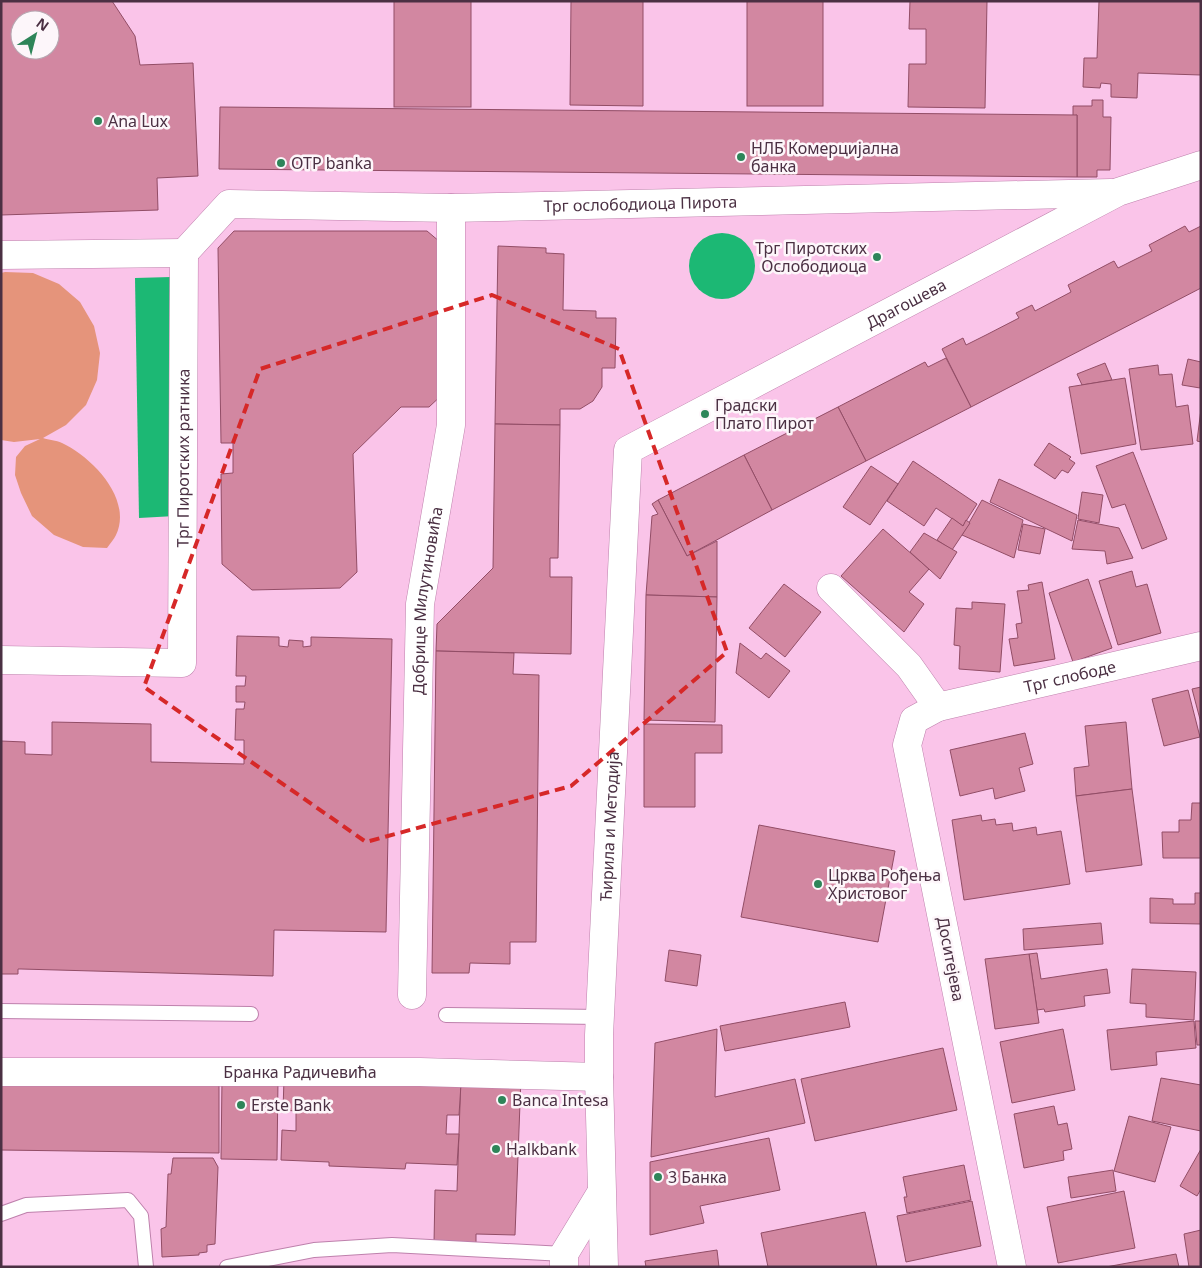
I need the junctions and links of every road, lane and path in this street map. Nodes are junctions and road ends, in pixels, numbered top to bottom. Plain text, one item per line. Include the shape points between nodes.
1 (1201, 165) edge
2 (1118, 192) junction
3 (451, 208) junction
4 (184, 253) junction
5 (1, 255) edge
6 (627, 460) joint
7 (831, 588) dead end
8 (1201, 646) edge
9 (1, 660) edge
10 (938, 707) junction
11 (412, 995) dead end
12 (1, 1011) edge
13 (251, 1014) dead end
14 (446, 1015) dead end
15 (600, 1018) junction
16 (1, 1072) edge
17 (599, 1077) junction
18 (601, 1193) junction
19 (1, 1214) edge
20 (564, 1260) edge
21 (146, 1267) edge
22 (227, 1267) edge
23 (604, 1267) edge
24 (1012, 1267) edge

1 - 2 street, Драгошева
2 - 3 street, Трг ослободиоца Пирота
2 - 6 street, Драгошева via 628,450
3 - 4 street, Трг ослободиоца Пирота via 229,204
3 - 11 street, Добрице Милутиновића via 451,425 420,604
4 - 5 street
4 - 9 street, Трг Пиротских ратника via 182,663
6 - 15 street, Ћирила и Методија
7 - 10 street via 909,666
8 - 10 street, Трг слободе
10 - 24 street, Доситејева via 914,720 907,745
12 - 13 lane
14 - 15 lane
15 - 17 street, Ћирила и Методија
16 - 17 street, Бранка Радичевића via 420,1072
17 - 18 street, Ћирила и Методија
18 - 20 street
18 - 23 street, Ћирила и Методија
19 - 21 lane via 26,1205 128,1200 141,1216
20 - 22 lane via 392,1244 314,1250

